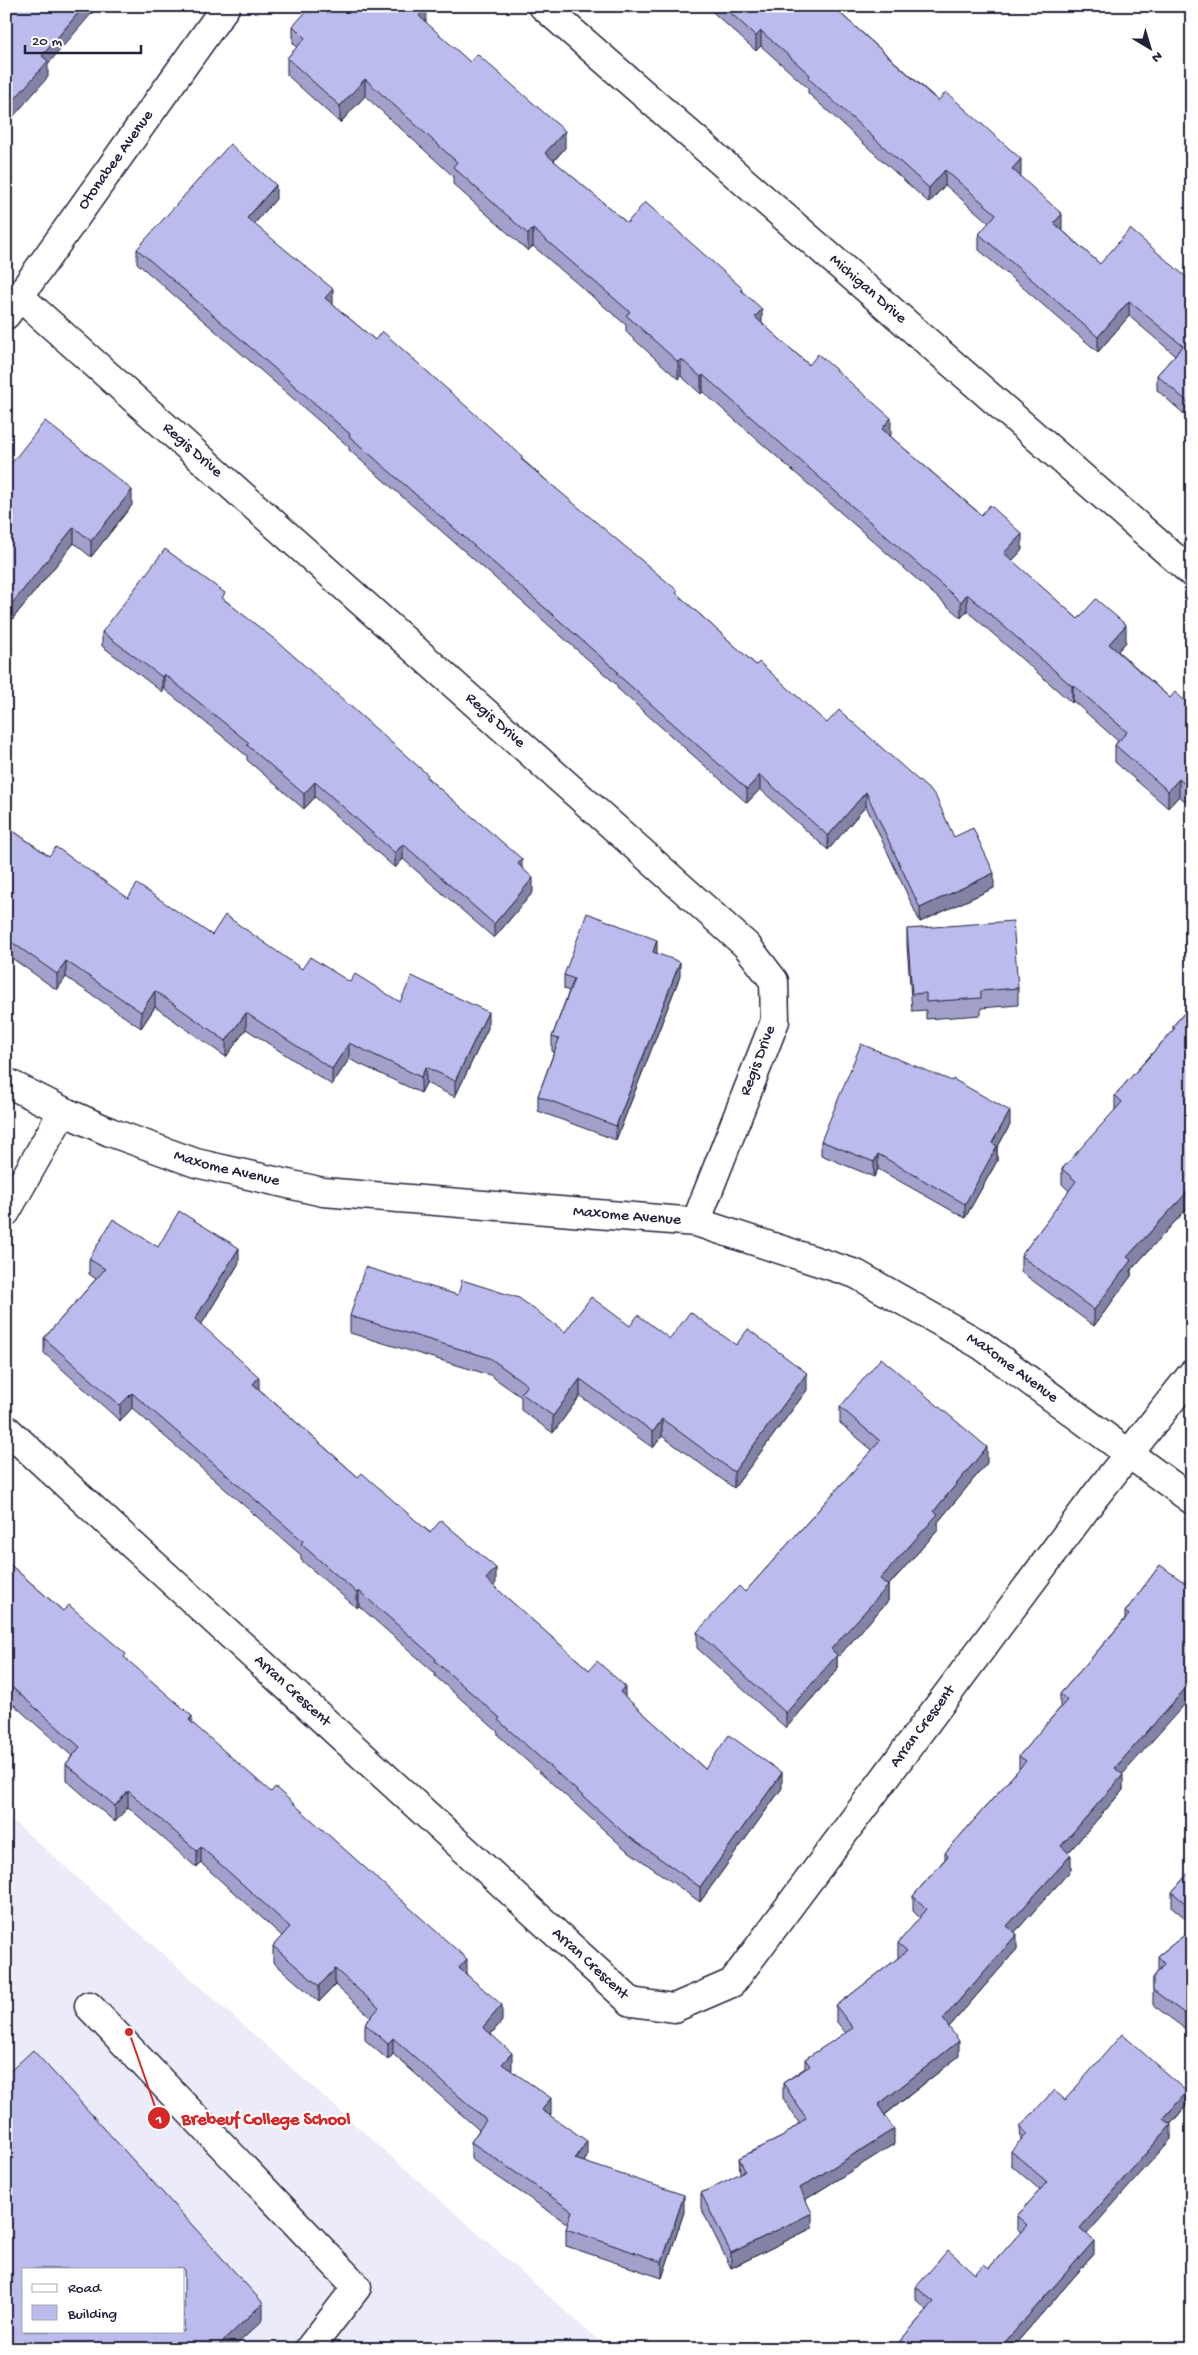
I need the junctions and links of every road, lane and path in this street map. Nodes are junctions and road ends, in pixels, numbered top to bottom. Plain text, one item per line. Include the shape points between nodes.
1 (226, 6) edge
2 (544, 6) edge
3 (13, 305) edge
4 (1192, 573) edge
5 (6, 1082) edge
6 (63, 1111) junction
7 (6, 1212) edge
8 (696, 1222) junction
9 (1192, 1374) edge
10 (6, 1429) edge
11 (1129, 1454) junction
12 (1192, 1500) edge
13 (89, 2006) dead end
14 (309, 2349) edge

1 - 3 street, Otonabee Avenue
2 - 4 street, Michigan Drive
3 - 8 street, Regis Drive via 747,946 774,981 775,1021
5 - 6 street, Maxome Avenue
6 - 7 street
6 - 8 street, Maxome Avenue via 196,1164 322,1192
8 - 11 street, Maxome Avenue via 856,1274 981,1345
9 - 11 street, Arran Crescent
10 - 11 street, Arran Crescent via 631,2002 674,2008 732,1983
11 - 12 street, Maxome Avenue
13 - 14 street via 358,2287

